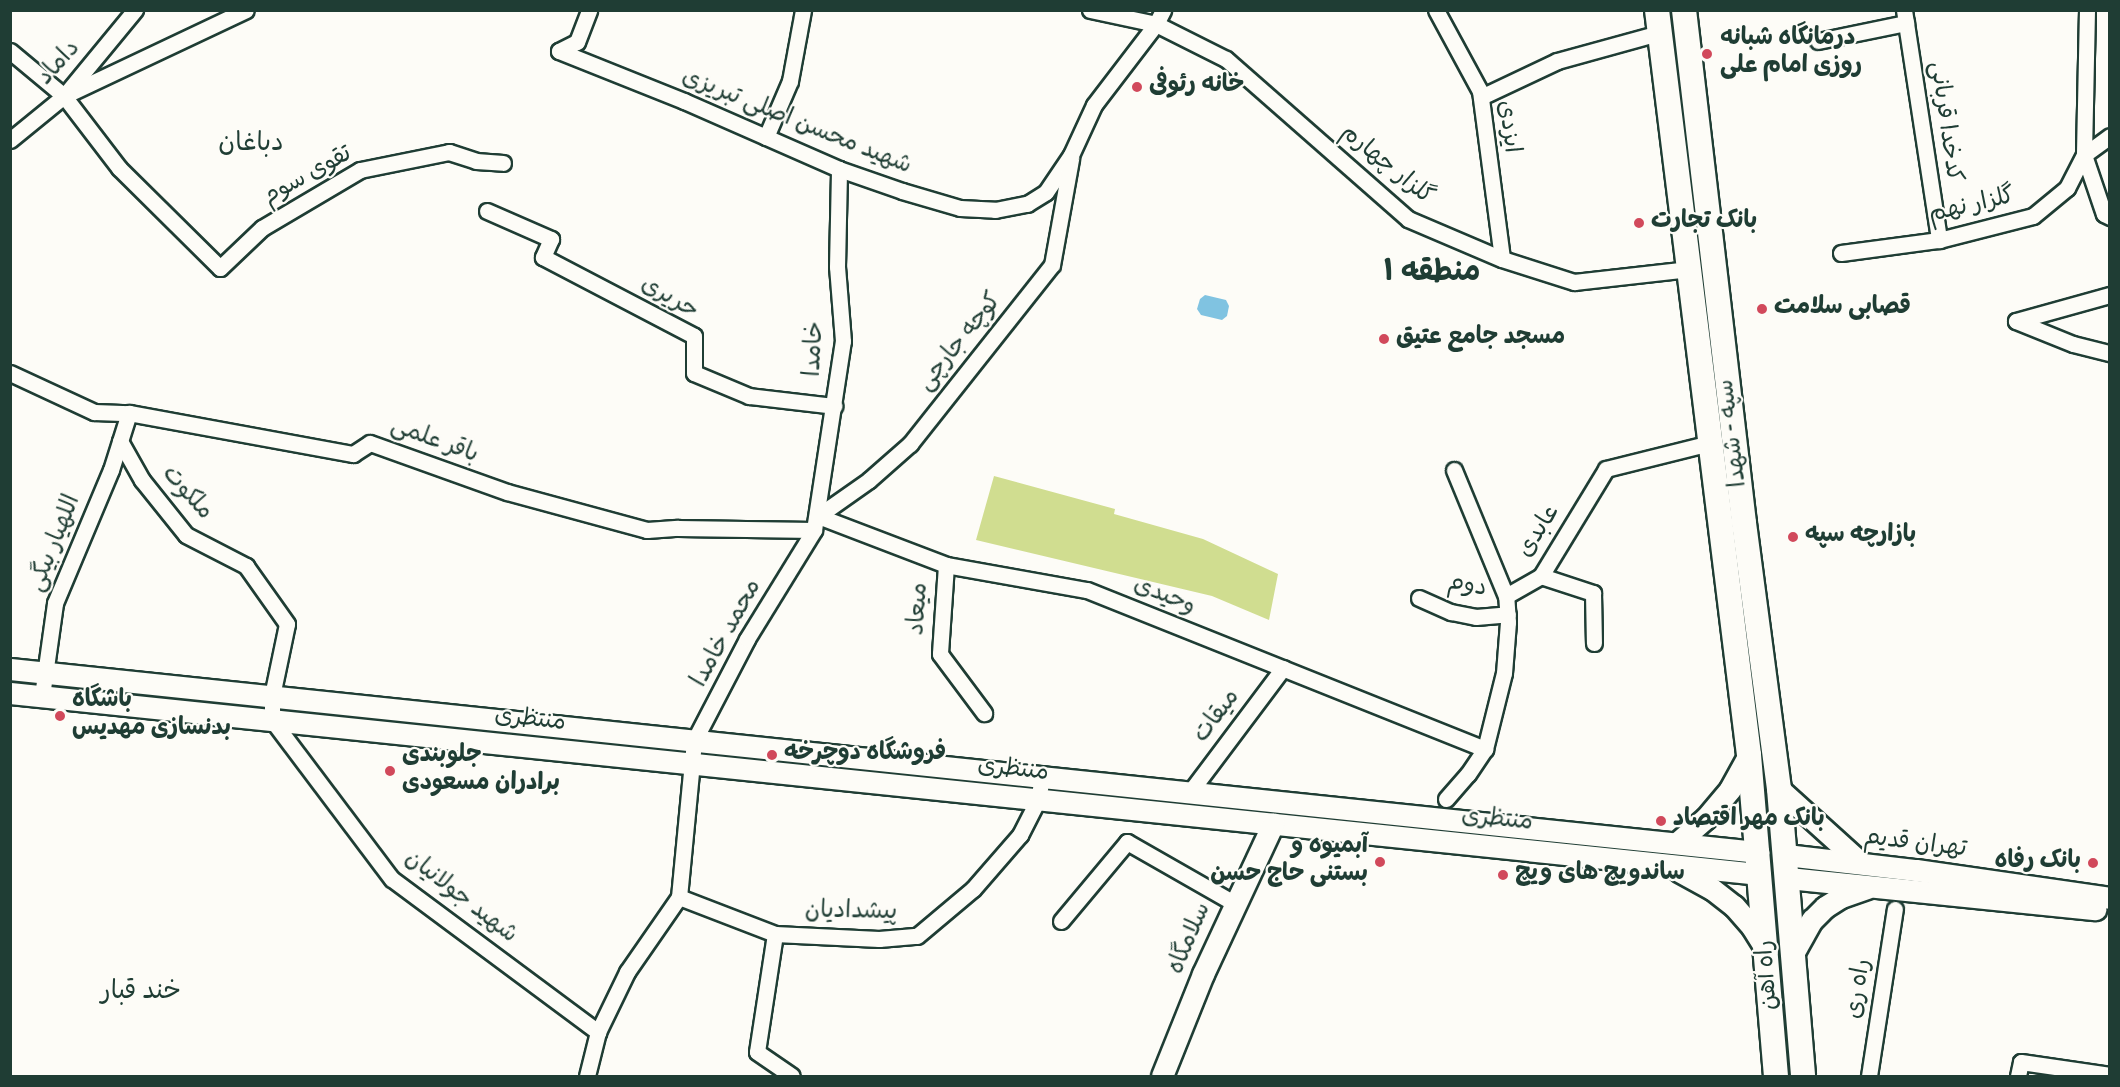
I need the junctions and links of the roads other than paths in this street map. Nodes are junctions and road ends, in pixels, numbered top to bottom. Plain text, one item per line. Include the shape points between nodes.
1 (135, 10) edge
2 (246, 10) edge
3 (589, 10) edge
4 (803, 10) edge
5 (1090, 10) edge
6 (1436, 10) edge
7 (1684, 10) edge
8 (2087, 10) edge
9 (1160, 17) edge
10 (1905, 17) edge
11 (1658, 22) edge
12 (1818, 41) dead end
13 (10, 51) edge
14 (64, 96) junction
15 (1481, 97) junction
16 (2109, 136) edge
17 (766, 137) junction
18 (10, 140) edge
19 (1071, 155) junction
20 (2084, 155) junction
21 (503, 163) dead end
22 (838, 169) junction
23 (487, 211) dead end
24 (2109, 217) edge
25 (1939, 240) junction
26 (1841, 253) dead end
27 (1502, 259) junction
28 (1689, 268) junction
29 (2109, 296) edge
30 (2109, 353) edge
31 (10, 373) edge
32 (834, 406) junction
33 (129, 413) junction
34 (120, 441) junction
35 (1710, 443) junction
36 (1454, 470) dead end
37 (816, 523) junction
38 (946, 566) junction
39 (1541, 576) junction
40 (1506, 596) junction
41 (1419, 598) dead end
42 (1508, 614) junction
43 (1594, 643) dead end
44 (1282, 668) junction
45 (10, 669) edge
46 (45, 673) junction
47 (10, 693) edge
48 (42, 696) junction
49 (272, 696) junction
50 (984, 713) dead end
51 (272, 720) junction
52 (694, 741) junction
53 (1485, 750) junction
54 (1749, 755) junction
55 (692, 764) junction
56 (1042, 777) junction
57 (1779, 789) junction
58 (1190, 792) junction
59 (1446, 799) dead end
60 (1038, 800) junction
61 (1273, 824) junction
62 (1677, 843) junction
63 (1759, 863) junction
64 (1861, 863) junction
65 (1662, 864) junction
66 (1787, 866) junction
67 (1876, 887) junction
68 (679, 897) junction
69 (2109, 898) edge
70 (1234, 903) junction
71 (1895, 909) dead end
72 (2109, 911) edge
73 (1061, 921) dead end
74 (775, 934) junction
75 (1767, 951) junction
76 (1794, 952) junction
77 (598, 1032) junction
78 (2109, 1075) edge
79 (586, 1077) edge
80 (792, 1077) edge
81 (1162, 1077) edge
82 (1776, 1077) edge
83 (1803, 1077) edge
84 (1869, 1077) edge
85 (2018, 1077) edge

1 - 14 street, داماد
2 - 14 street
3 - 17 street, شهید محسن اصلی تبریزی via 577,42 559,51
4 - 17 street via 790,81
5 - 9 street, گلزار چهارم
6 - 15 street, ایزدی
7 - 57 main road, سپه - شهدا
8 - 20 street
9 - 19 street via 1094,105
9 - 27 street, گلزار چهارم via 1226,59 1408,219
10 - 12 street
10 - 25 street, کدخدا قربانی
11 - 15 street via 1557,61
11 - 28 main road, سپه - شهدا
13 - 14 street
14 - 18 street, داماد
14 - 21 street, تقوی سوم via 119,168 220,268 262,228 360,170 449,152 476,161
15 - 27 street, ایزدی
16 - 20 street
17 - 22 street, شهید محسن اصلی تبریزی
19 - 22 street, شهید محسن اصلی تبریزی via 1046,192 1027,204 994,210 960,208
19 - 37 street, کوچه جارچی via 1052,265 910,444
20 - 24 street via 2104,214
20 - 25 street, گلزار نهم via 2067,188 2033,216
22 - 32 street, خامدا via 837,267 843,341
23 - 32 street, حریری via 551,239 543,257 694,336 694,373 749,396
25 - 26 street, گلزار نهم
27 - 28 street, گلزار چهارم via 1574,282
28 - 35 main road, سپه - شهدا
29 - 30 street via 2016,321 2073,344
31 - 33 street, باقر علمی via 94,412
32 - 37 street, خامدا
33 - 34 street, اللهیار بیگی
33 - 37 street, باقر علمی via 353,454 370,443 507,492 647,530
34 - 46 street, اللهیار بیگی via 55,603
34 - 49 street, ملکوت via 142,480 186,535 246,566 287,624
35 - 39 street, عابدی via 1606,469
35 - 54 main road, سپه - شهدا
36 - 40 street
37 - 38 street, وحیدی
37 - 52 street, محمد خامدا via 747,639
38 - 44 street, وحیدی via 1087,590
38 - 50 street, میعاد via 940,654
39 - 40 street, عابدی
39 - 43 street via 1593,593
40 - 42 street
41 - 42 street, دوم via 1451,612 1476,617
42 - 53 street via 1504,673
44 - 53 street, وحیدی
44 - 58 street, میقات
45 - 46 main road, منتظری
46 - 48 street, اللهیار بیگی
46 - 49 main road, منتظری
47 - 48 main road, منتظری
48 - 51 main road, منتظری
49 - 51 street, ملکوت
49 - 52 main road, منتظری
51 - 55 main road, منتظری
51 - 77 street, شهید جولانیان via 392,879
52 - 55 street, محمد خامدا
52 - 56 main road, منتظری
53 - 59 street
54 - 62 main road via 1730,789 1706,818
54 - 63 main road, سپه - شهدا
55 - 60 main road, منتظری
55 - 68 street, محمد خامدا
56 - 58 main road, منتظری
56 - 60 street, پیشدادیان
57 - 64 main road
57 - 66 main road, سپه - شهدا
58 - 62 main road, منتظری
60 - 61 main road, منتظری
60 - 74 street, پیشدادیان via 1020,835 973,890 917,936 879,939
61 - 65 main road, منتظری
61 - 70 main road, سلامگاه
62 - 63 main road, منتظری
63 - 65 main road, منتظری
63 - 66 main road
63 - 75 main road, راه آهن
64 - 66 main road, تهران قدیم
64 - 69 main road, تهران قدیم
65 - 75 main road via 1688,874 1725,899 1752,927
66 - 67 main road, تهران قدیم
66 - 76 main road, راه آهن
67 - 72 main road, تهران قدیم
67 - 76 main road via 1858,890 1826,907 1807,928
68 - 74 street, پیشدادیان
68 - 77 street via 627,972
70 - 73 street via 1127,842
70 - 81 main road, سلامگاه
71 - 84 street, راه ری
74 - 80 street via 757,1052
75 - 82 main road, راه آهن
76 - 83 main road, راه آهن
77 - 79 street
78 - 85 street via 2021,1062

